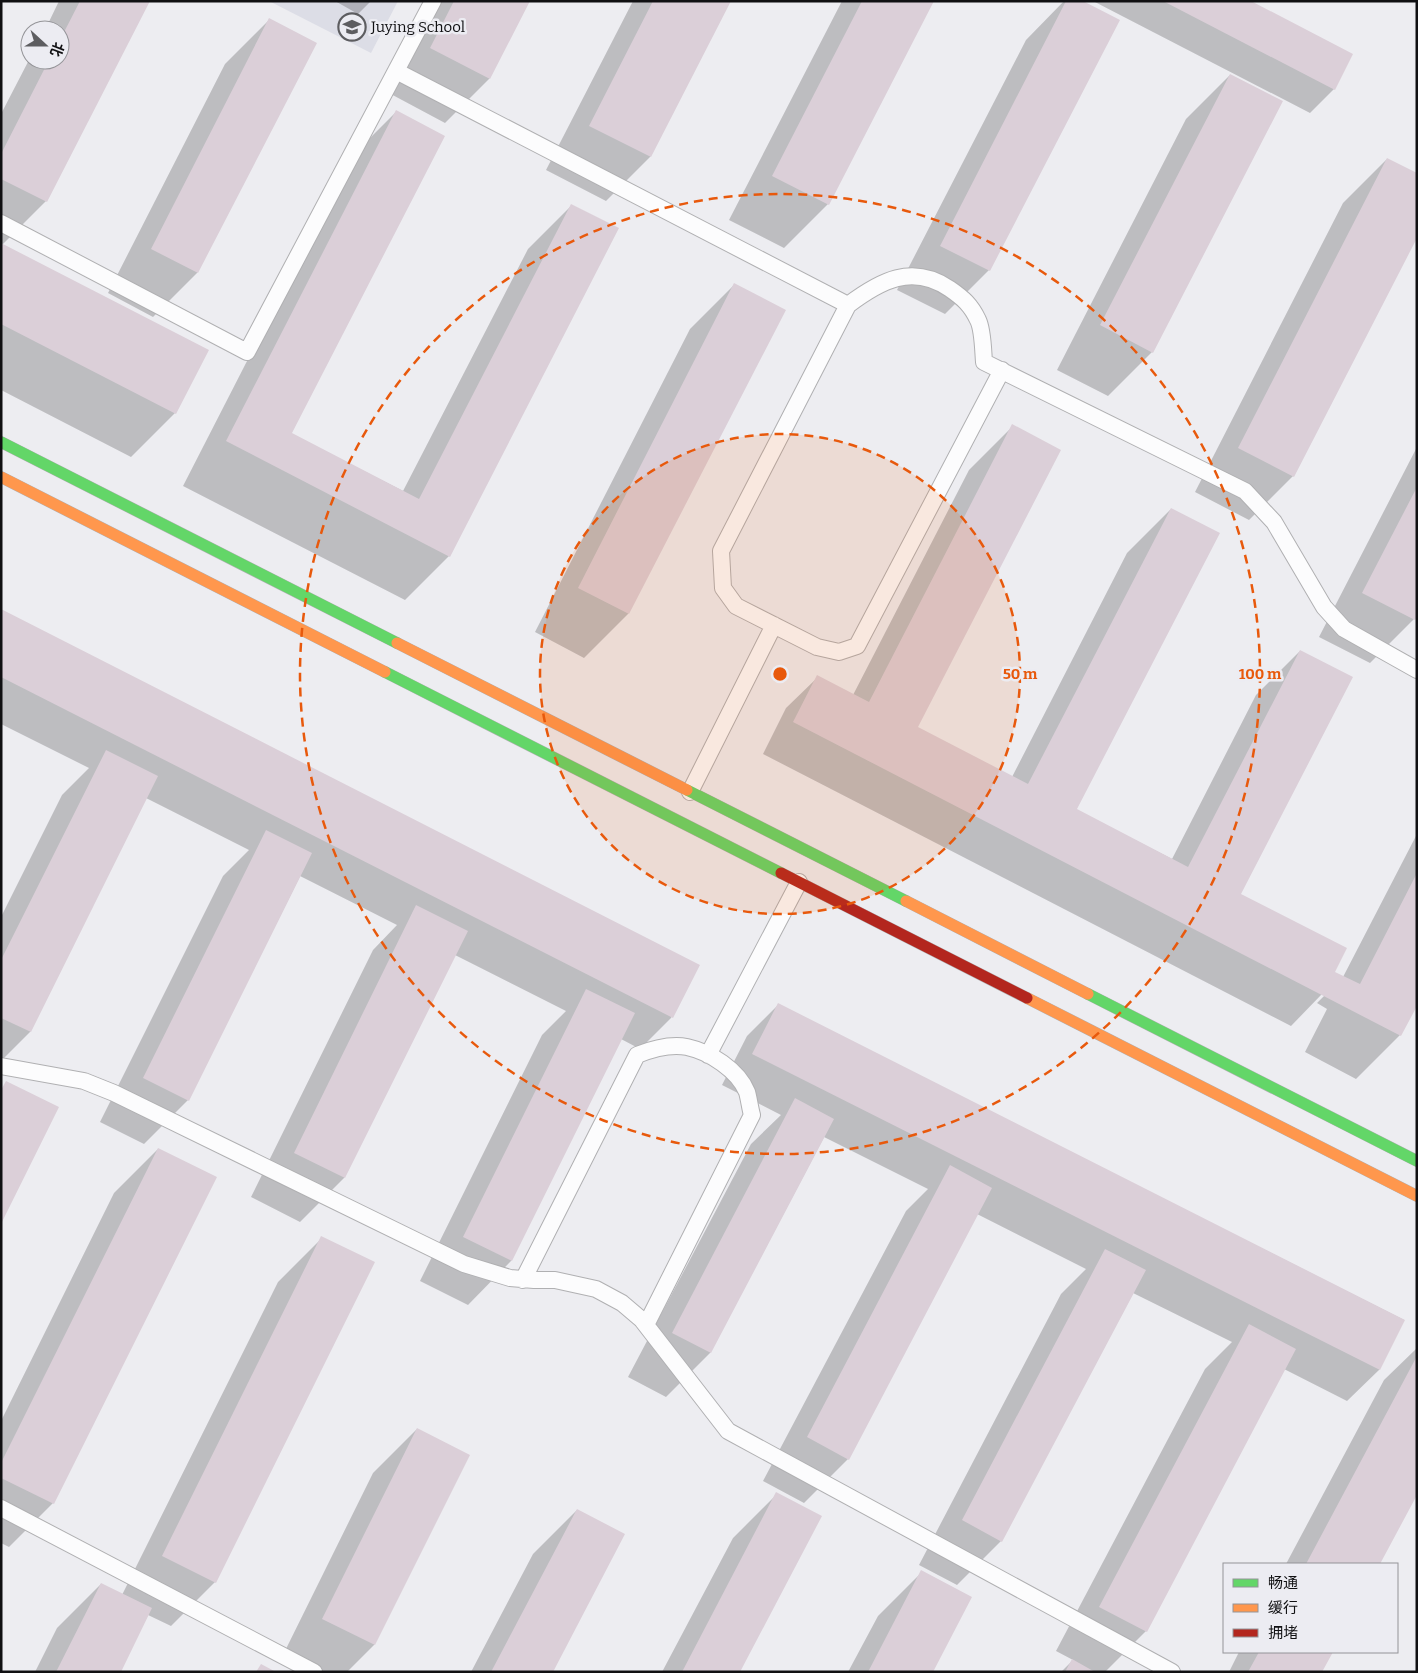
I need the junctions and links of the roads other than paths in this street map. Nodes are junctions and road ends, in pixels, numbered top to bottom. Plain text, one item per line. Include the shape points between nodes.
1 (433, 1) edge
2 (396, 71) junction
3 (1, 223) edge
4 (848, 305) junction
5 (1002, 370) junction
6 (1, 442) edge
7 (1, 477) edge
8 (774, 625) junction
9 (1417, 670) edge
10 (690, 792) junction
11 (799, 882) junction
12 (708, 1056) junction
13 (1, 1066) edge
14 (1417, 1161) edge
15 (1417, 1196) edge
16 (523, 1280) junction
17 (646, 1325) junction
18 (1, 1508) edge
19 (1167, 1670) edge
20 (314, 1672) edge

1 - 2 lane
2 - 3 lane via 247,352
2 - 4 lane
4 - 5 lane via 871,288 901,276 923,276 966,301 979,322 984,362
4 - 8 lane via 721,551 723,588 736,606
5 - 8 lane via 857,646 839,652 817,647
5 - 9 lane via 1244,491 1274,522 1324,607 1344,629
6 - 10 street
7 - 11 street
8 - 10 lane
10 - 14 street
11 - 12 lane
11 - 15 street
12 - 16 lane via 686,1047 654,1048 637,1055
12 - 17 lane via 730,1068 746,1092 752,1115
13 - 16 lane via 84,1080 464,1264
16 - 17 lane via 556,1280 596,1289 622,1303
17 - 19 lane via 728,1431
18 - 20 lane

